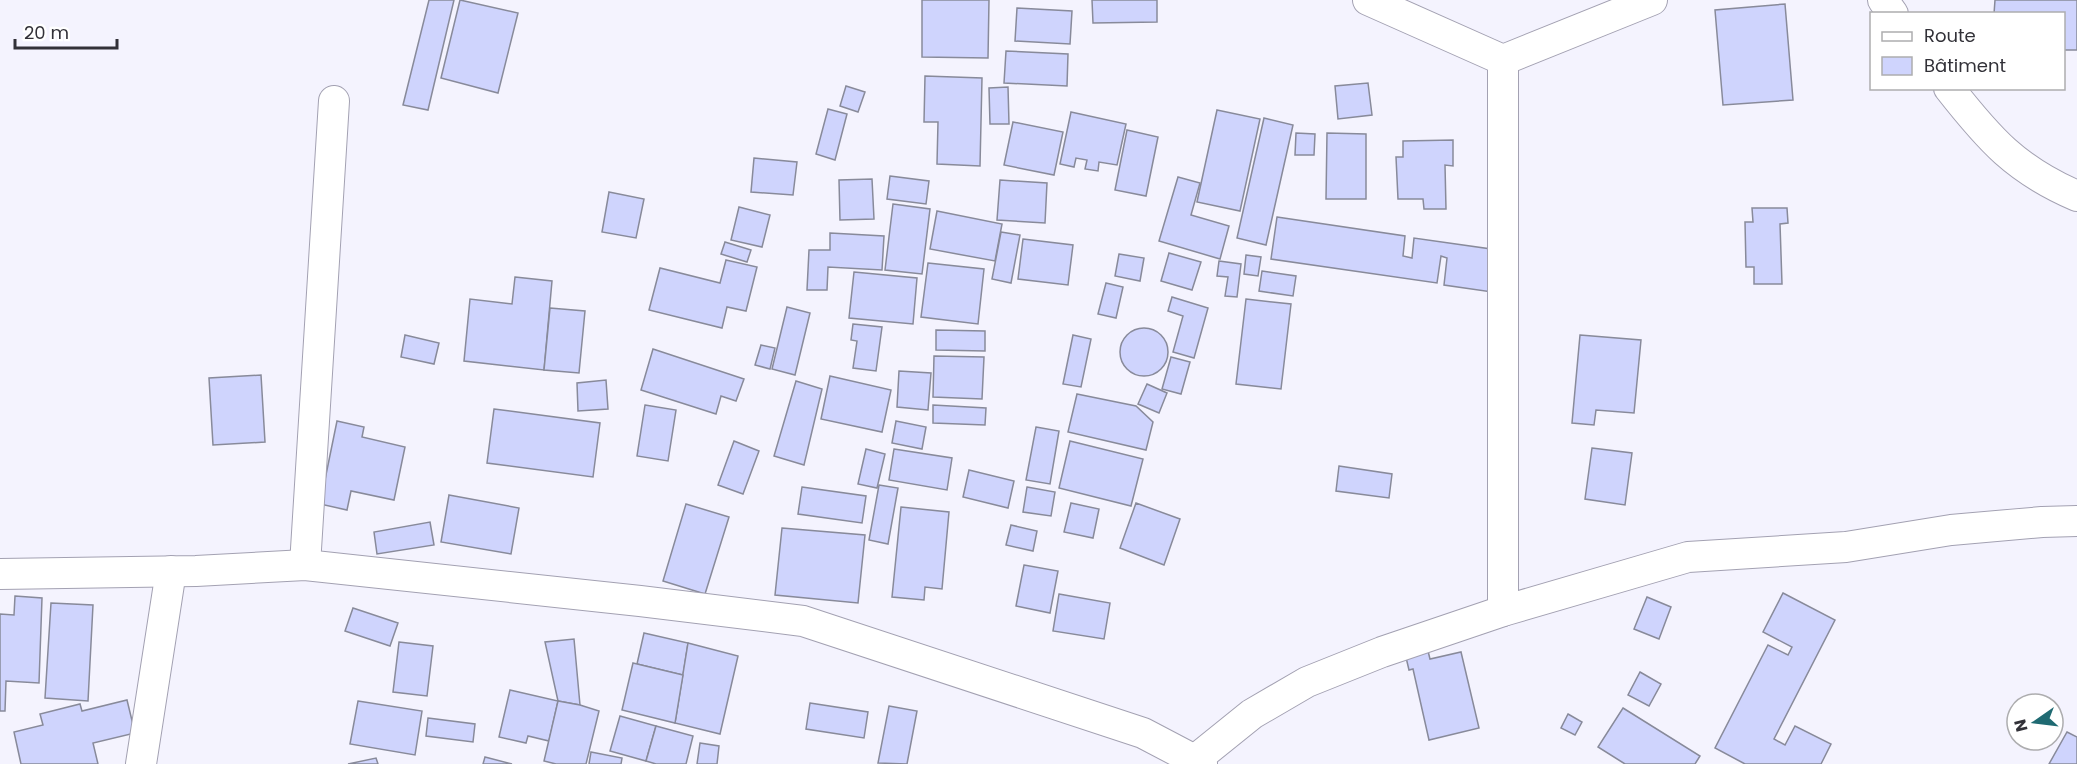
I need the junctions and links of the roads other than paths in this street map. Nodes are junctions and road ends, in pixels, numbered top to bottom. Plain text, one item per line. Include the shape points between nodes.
1 (1368, 0) edge
2 (1652, 0) edge
3 (1503, 60) junction
4 (1951, 90) edge
5 (334, 101) dead end
6 (2077, 196) edge
7 (2077, 521) edge
8 (305, 565) junction
9 (171, 571) junction
10 (0, 574) edge
11 (1503, 611) junction
12 (1195, 762) edge
13 (141, 764) edge

1 - 3 street
2 - 3 street
3 - 11 street
4 - 6 street via 2014,161 2050,185
5 - 8 street
7 - 11 street via 1951,530 1846,548 1688,557
8 - 9 street
8 - 12 street via 803,621 1143,733
9 - 10 street
9 - 13 street
11 - 12 street via 1307,682 1252,714

